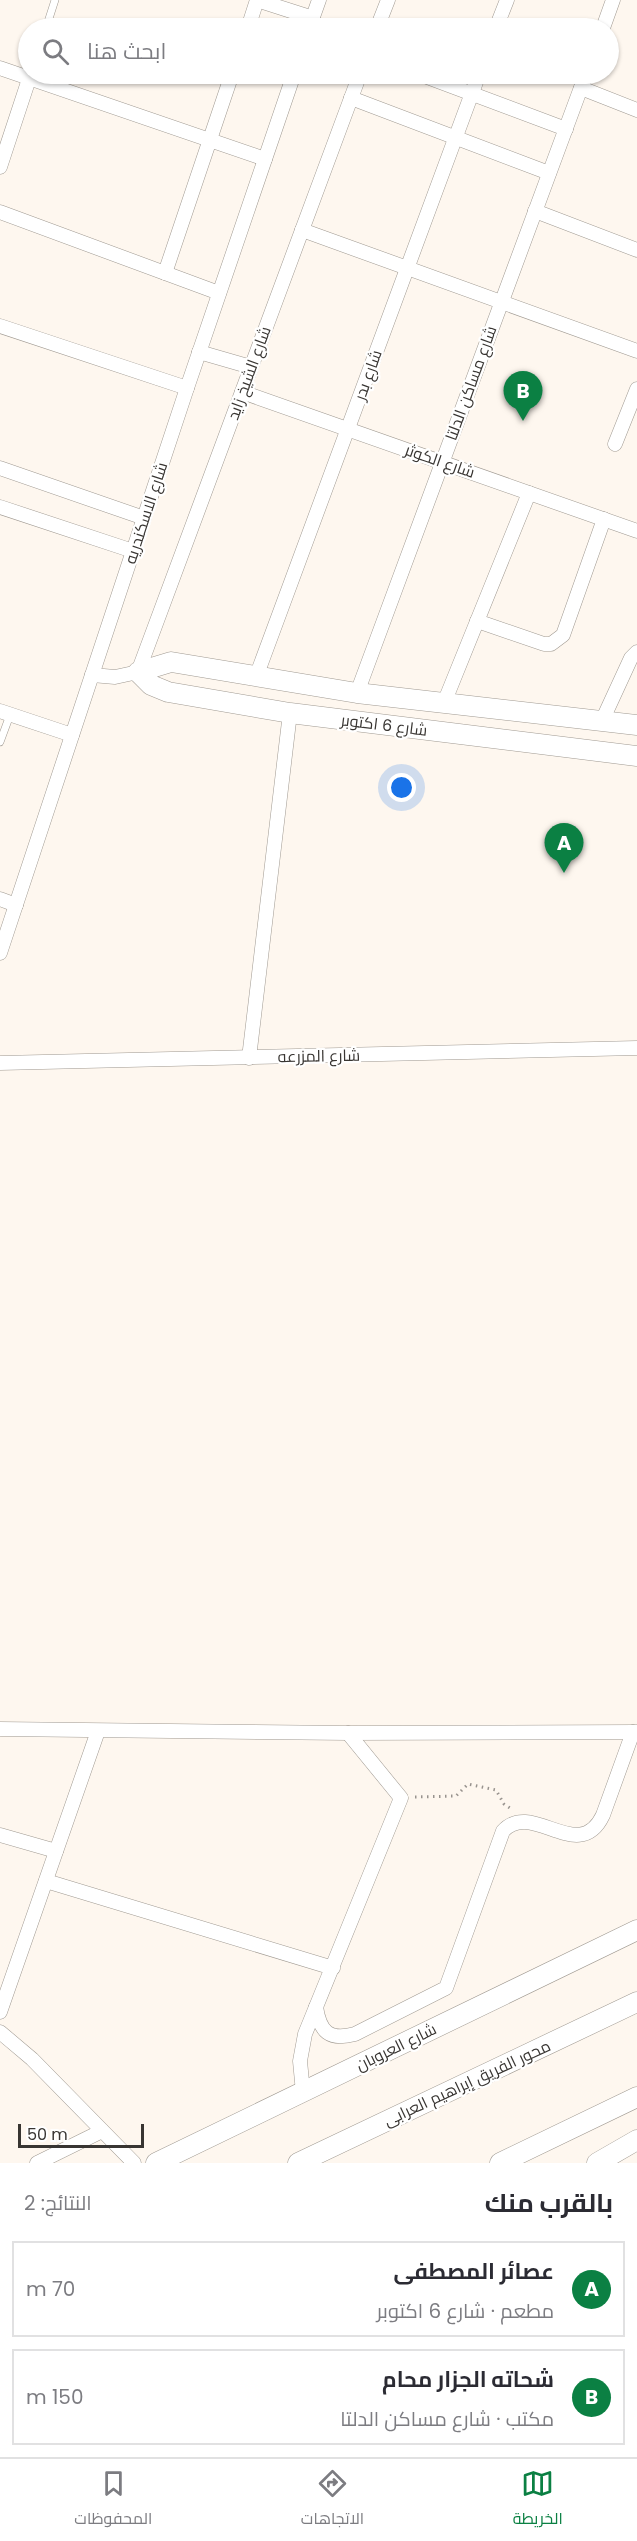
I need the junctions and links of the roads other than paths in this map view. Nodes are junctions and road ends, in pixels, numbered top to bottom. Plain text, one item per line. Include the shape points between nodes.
1 (55, 0) edge
2 (257, 0) edge
3 (319, 0) edge
4 (388, 0) edge
5 (507, 0) edge
6 (614, 0) edge
7 (291, 5) edge
8 (49, 18) edge
9 (251, 18) edge
10 (305, 18) edge
11 (313, 18) edge
12 (381, 18) edge
13 (500, 18) edge
14 (607, 18) edge
15 (0, 69) edge
16 (18, 73) edge
17 (27, 84) edge
18 (52, 84) edge
19 (229, 84) edge
20 (291, 84) edge
21 (356, 84) edge
22 (446, 84) edge
23 (476, 84) edge
24 (582, 84) edge
25 (581, 88) junction
26 (472, 94) junction
27 (351, 98) junction
28 (637, 110) edge
29 (566, 129) junction
30 (456, 138) junction
31 (210, 140) junction
32 (265, 159) junction
33 (0, 167) edge
34 (549, 173) junction
35 (535, 211) junction
36 (0, 212) edge
37 (302, 230) junction
38 (637, 250) edge
39 (407, 268) junction
40 (165, 273) junction
41 (219, 293) junction
42 (501, 302) junction
43 (0, 326) edge
44 (637, 351) edge
45 (199, 352) junction
46 (251, 367) junction
47 (187, 388) junction
48 (637, 389) edge
49 (242, 392) junction
50 (348, 429) junction
51 (615, 444) dead end
52 (443, 462) junction
53 (0, 468) edge
54 (529, 493) junction
55 (0, 507) edge
56 (144, 518) junction
57 (604, 519) junction
58 (637, 531) edge
59 (133, 550) junction
60 (477, 621) junction
61 (637, 652) edge
62 (138, 672) junction
63 (92, 675) junction
64 (256, 677) junction
65 (357, 693) junction
66 (444, 703) junction
67 (5, 713) edge
68 (290, 713) junction
69 (602, 721) junction
70 (637, 725) edge
71 (72, 735) junction
72 (0, 742) edge
73 (637, 756) edge
74 (0, 899) edge
75 (16, 905) junction
76 (0, 953) edge
77 (637, 1048) edge
78 (249, 1058) junction
79 (0, 1063) edge
80 (0, 1729) edge
81 (98, 1731) junction
82 (635, 1732) edge
83 (348, 1733) junction
84 (0, 1835) edge
85 (56, 1851) junction
86 (46, 1881) junction
87 (637, 1930) edge
88 (333, 1968) junction
89 (637, 2002) edge
90 (316, 2007) junction
91 (0, 2012) edge
92 (0, 2032) edge
93 (303, 2092) junction
94 (637, 2097) edge
95 (102, 2131) junction
96 (637, 2140) edge
97 (37, 2163) edge
98 (134, 2163) edge
99 (156, 2163) edge
100 (298, 2163) edge
101 (500, 2163) edge
102 (597, 2163) edge

1 - 8 lane
2 - 7 street
2 - 9 street
3 - 11 street
4 - 12 street
5 - 13 street
6 - 14 street
7 - 10 street
15 - 16 street
17 - 33 street
18 - 31 street
19 - 31 street
20 - 32 street, شارع الاسكندريه
21 - 27 street, شارع الشيخ زايد
22 - 26 street
23 - 26 street, شارع بدر
24 - 25 street, شارع مساكن الدلتا
25 - 28 street
25 - 29 street, شارع مساكن الدلتا
26 - 29 street
26 - 30 street, شارع بدر
27 - 30 street
27 - 37 street, شارع الشيخ زايد
29 - 34 street, شارع مساكن الدلتا
30 - 34 street
30 - 39 street, شارع بدر
31 - 32 street
31 - 40 street
32 - 41 street, شارع الاسكندريه
34 - 35 street, شارع مساكن الدلتا
35 - 38 street
35 - 42 street, شارع مساكن الدلتا
36 - 40 street
37 - 39 street
37 - 46 street, شارع الشيخ زايد
39 - 42 street
39 - 50 street, شارع بدر
40 - 41 street
41 - 45 street, شارع الاسكندريه
42 - 44 street
42 - 52 street, شارع مساكن الدلتا
43 - 47 street
45 - 46 street
45 - 47 street, شارع الاسكندريه
46 - 49 street, شارع الشيخ زايد
47 - 56 street, شارع الاسكندريه
48 - 51 street
49 - 50 street, شارع الكوثر
49 - 62 street, شارع الشيخ زايد
50 - 52 street, شارع الكوثر
50 - 64 street, شارع بدر
52 - 54 street, شارع الكوثر
52 - 65 street, شارع مساكن الدلتا
53 - 56 street
54 - 57 street, شارع الكوثر
54 - 60 street
55 - 59 street
56 - 59 street, شارع الاسكندريه
57 - 58 street, شارع الكوثر
57 - 60 street via 558,640 544,644
59 - 63 street, شارع الاسكندريه
60 - 66 street
61 - 69 street
62 - 63 street, شارع 6 اكتوبر via 115,677
62 - 64 street, شارع 6 اكتوبر via 171,662
62 - 68 street, شارع 6 اكتوبر via 151,685 168,692
63 - 71 street, شارع الاسكندريه
64 - 65 street, شارع 6 اكتوبر
65 - 66 street, شارع 6 اكتوبر
66 - 69 street, شارع 6 اكتوبر
67 - 71 street
67 - 72 lane
68 - 73 street, شارع 6 اكتوبر
68 - 78 street
69 - 70 street, شارع 6 اكتوبر
71 - 75 street, شارع الاسكندريه
74 - 75 street
75 - 76 street, شارع الاسكندريه
77 - 78 street, شارع المزرعه
78 - 79 street, شارع المزرعه
80 - 81 street
81 - 83 street
81 - 85 street
82 - 83 street
82 - 90 street via 599,1825 591,1832 569,1835 525,1821 513,1823 503,1831 446,1988 341,2038 327,2034 318,2023
83 - 88 street via 401,1798
84 - 85 street
85 - 86 street
86 - 88 street
86 - 91 street
87 - 93 street, شارع العروبان
88 - 90 street
89 - 100 street, محور الفريق إبراهيم العرابى
90 - 93 street via 301,2047
92 - 95 street
93 - 99 street, شارع العروبان
94 - 101 street
95 - 97 street
95 - 98 street
96 - 102 street

